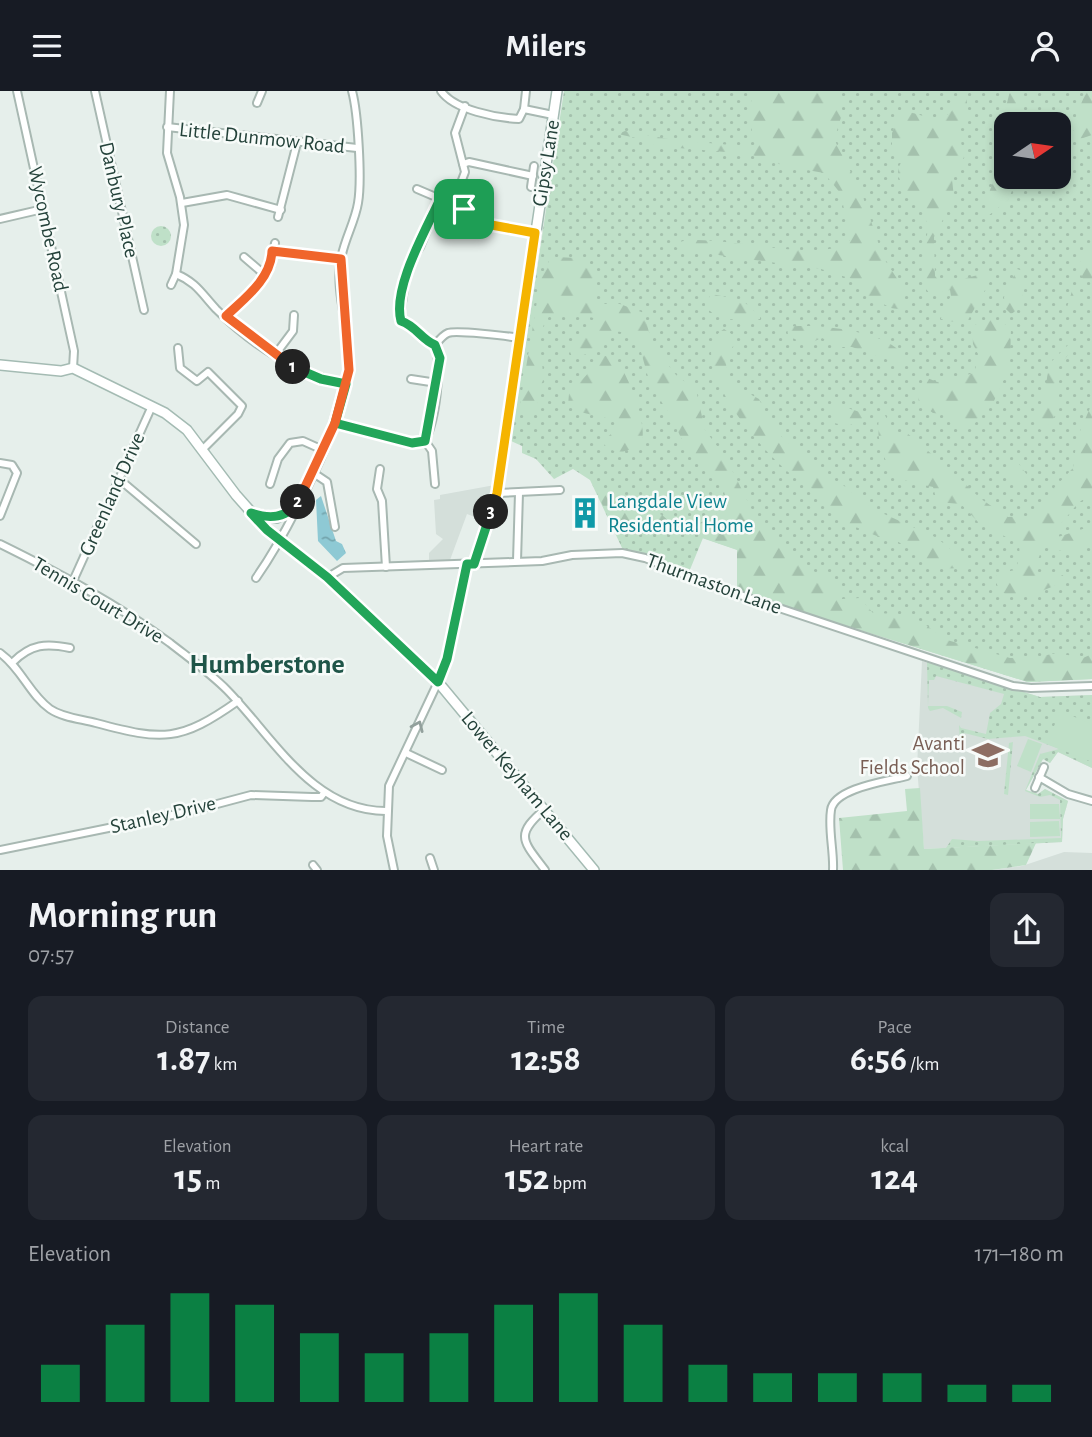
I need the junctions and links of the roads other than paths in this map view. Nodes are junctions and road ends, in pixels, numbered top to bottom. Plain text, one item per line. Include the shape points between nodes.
1 (17, 91) edge
2 (95, 91) edge
3 (170, 91) edge
4 (262, 91) edge
5 (352, 91) edge
6 (441, 91) edge
7 (526, 91) edge
8 (557, 91) edge
9 (257, 103) dead end
10 (465, 106) junction
11 (524, 109) junction
12 (553, 115) junction
13 (167, 128) junction
14 (297, 143) junction
15 (357, 148) junction
16 (463, 164) junction
17 (534, 166) dead end
18 (533, 176) junction
19 (531, 187) dead end
20 (417, 189) dead end
21 (440, 199) junction
22 (182, 203) junction
23 (453, 204) junction
24 (43, 209) junction
25 (0, 219) edge
26 (535, 233) junction
27 (275, 243) dead end
28 (272, 251) junction
29 (244, 257) dead end
30 (341, 259) junction
31 (176, 274) junction
32 (265, 275) junction
33 (171, 285) dead end
34 (144, 310) dead end
35 (226, 316) junction
36 (294, 316) dead end
37 (519, 338) junction
38 (435, 345) junction
39 (178, 348) dead end
40 (275, 355) junction
41 (214, 364) dead end
42 (0, 365) edge
43 (73, 368) junction
44 (208, 372) junction
45 (411, 379) dead end
46 (437, 383) junction
47 (346, 384) junction
48 (152, 407) junction
49 (335, 423) junction
50 (425, 441) junction
51 (203, 449) junction
52 (323, 450) junction
53 (0, 463) edge
54 (380, 469) dead end
55 (312, 472) junction
56 (119, 479) junction
57 (270, 484) dead end
58 (435, 484) dead end
59 (560, 490) dead end
60 (497, 493) junction
61 (519, 493) junction
62 (297, 505) junction
63 (251, 513) junction
64 (0, 516) edge
65 (335, 527) dead end
66 (280, 540) junction
67 (0, 544) edge
68 (196, 544) dead end
69 (517, 561) junction
70 (470, 564) junction
71 (386, 567) junction
72 (327, 577) junction
73 (256, 578) dead end
74 (73, 581) junction
75 (70, 648) dead end
76 (1, 656) edge
77 (13, 662) junction
78 (438, 682) junction
79 (1092, 686) edge
80 (238, 701) junction
81 (406, 753) junction
82 (895, 767) dead end
83 (1044, 767) dead end
84 (443, 770) dead end
85 (907, 776) dead end
86 (1039, 777) junction
87 (898, 778) junction
88 (1035, 788) dead end
89 (324, 793) junction
90 (1092, 801) edge
91 (545, 809) junction
92 (387, 811) junction
93 (0, 850) edge
94 (430, 858) dead end
95 (394, 870) edge
96 (434, 870) edge
97 (545, 870) edge
98 (594, 870) edge
99 (833, 870) edge

1 - 24 street, Wycombe Road
2 - 34 street, Danbury Place via 146,300
3 - 13 street
4 - 9 street
5 - 15 street
6 - 10 street
7 - 11 street
8 - 12 street, Gipsy Lane
10 - 11 street via 519,119
10 - 16 street via 455,133
11 - 12 street
12 - 26 street, Gipsy Lane
13 - 14 street, Little Dunmow Road
13 - 22 street via 167,153
14 - 15 street, Little Dunmow Road
14 - 22 street via 280,214 227,195
15 - 30 street via 358,202
16 - 18 street
16 - 23 street via 464,178
17 - 18 street
18 - 19 street
20 - 21 street
21 - 23 street
21 - 38 street via 407,267 400,317
22 - 31 street via 184,225
23 - 26 street via 475,222
24 - 25 street
24 - 43 street, Wycombe Road via 74,351
26 - 37 street, Gipsy Lane
27 - 28 street
28 - 30 street
28 - 32 street
29 - 32 street
30 - 47 street via 349,339
31 - 33 street
31 - 35 street via 193,281
32 - 35 street
35 - 40 street
36 - 40 street via 293,331
37 - 38 street via 450,332
37 - 60 street, Gipsy Lane
38 - 46 street via 440,358
39 - 44 street via 180,368 194,381
40 - 47 street via 298,370
41 - 44 street
42 - 43 street
43 - 48 street, Lower Keyham Lane
44 - 51 street via 242,406
45 - 46 street
46 - 50 street
47 - 49 street
48 - 51 street, Lower Keyham Lane via 177,421
48 - 56 street, Greenland Drive
49 - 50 street via 412,443
49 - 52 street
50 - 58 street via 432,451
51 - 63 street, Lower Keyham Lane
52 - 55 street
52 - 57 street via 303,441 290,443 278,459
53 - 64 street via 16,468
54 - 71 street via 376,489 382,501
55 - 62 street
55 - 65 street via 327,482
56 - 68 street
56 - 74 street, Greenland Drive
59 - 61 street
60 - 61 street
60 - 70 street, Gipsy Lane
61 - 69 street
62 - 63 street via 277,518
62 - 66 street
63 - 66 street, Lower Keyham Lane
66 - 72 street, Lower Keyham Lane
66 - 73 street
67 - 74 street, Tennis Court Drive
69 - 70 street, Thurmaston Lane
69 - 79 street, Thurmaston Lane via 622,554 645,558 710,585 1013,686
70 - 71 street, Thurmaston Lane
70 - 78 street, Gipsy Lane
71 - 72 street, Thurmaston Lane via 343,568
72 - 78 street, Lower Keyham Lane
74 - 80 street, Tennis Court Drive via 169,643
75 - 77 street via 46,643
76 - 77 street
77 - 80 street via 54,711 135,734 162,736 188,731
81 -> 78 street
78 - 91 street, Lower Keyham Lane
80 - 89 street, Tennis Court Drive via 297,770
81 - 84 street
81 - 92 street via 389,786
82 - 87 street
83 - 86 street
85 - 87 street
86 - 88 street
86 - 90 street via 1068,794
87 - 99 street via 834,800 830,811
89 - 92 street, Tennis Court Drive via 372,812
89 - 93 street, Stanley Drive via 321,797 251,795
91 - 97 street via 527,824 525,837
91 - 98 street, Lower Keyham Lane
92 - 95 street
94 - 96 street

